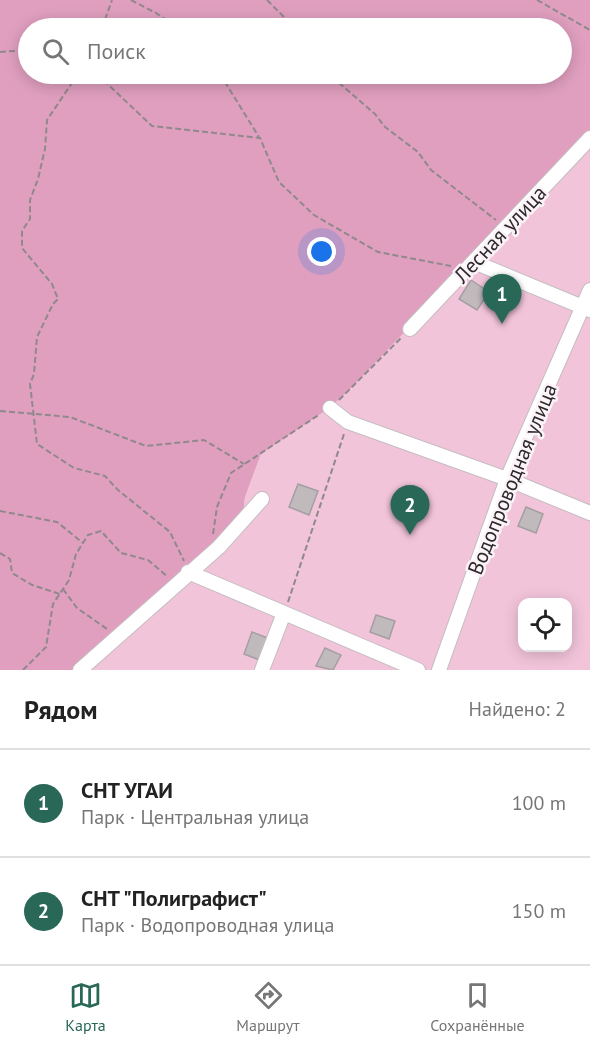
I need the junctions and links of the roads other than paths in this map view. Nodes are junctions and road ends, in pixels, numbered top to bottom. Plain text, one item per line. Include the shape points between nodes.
1 (590, 138) edge
2 (469, 267) junction
3 (590, 290) edge
4 (586, 308) edge
5 (410, 329) road end
6 (330, 408) road end
7 (507, 479) junction
8 (262, 499) dead end
9 (590, 513) edge
10 (188, 572) junction
11 (284, 613) junction
12 (80, 670) edge
13 (262, 670) edge
14 (418, 670) edge
15 (439, 670) edge

1 - 2 street, Лесная улица
2 - 4 street
2 - 5 street, Лесная улица
3 - 4 street, Водопроводная улица
4 - 7 street, Водопроводная улица
6 - 7 street via 348,422
7 - 9 street
7 - 15 street, Водопроводная улица
8 - 10 street
10 - 11 street
10 - 12 street
11 - 13 street
11 - 14 street

